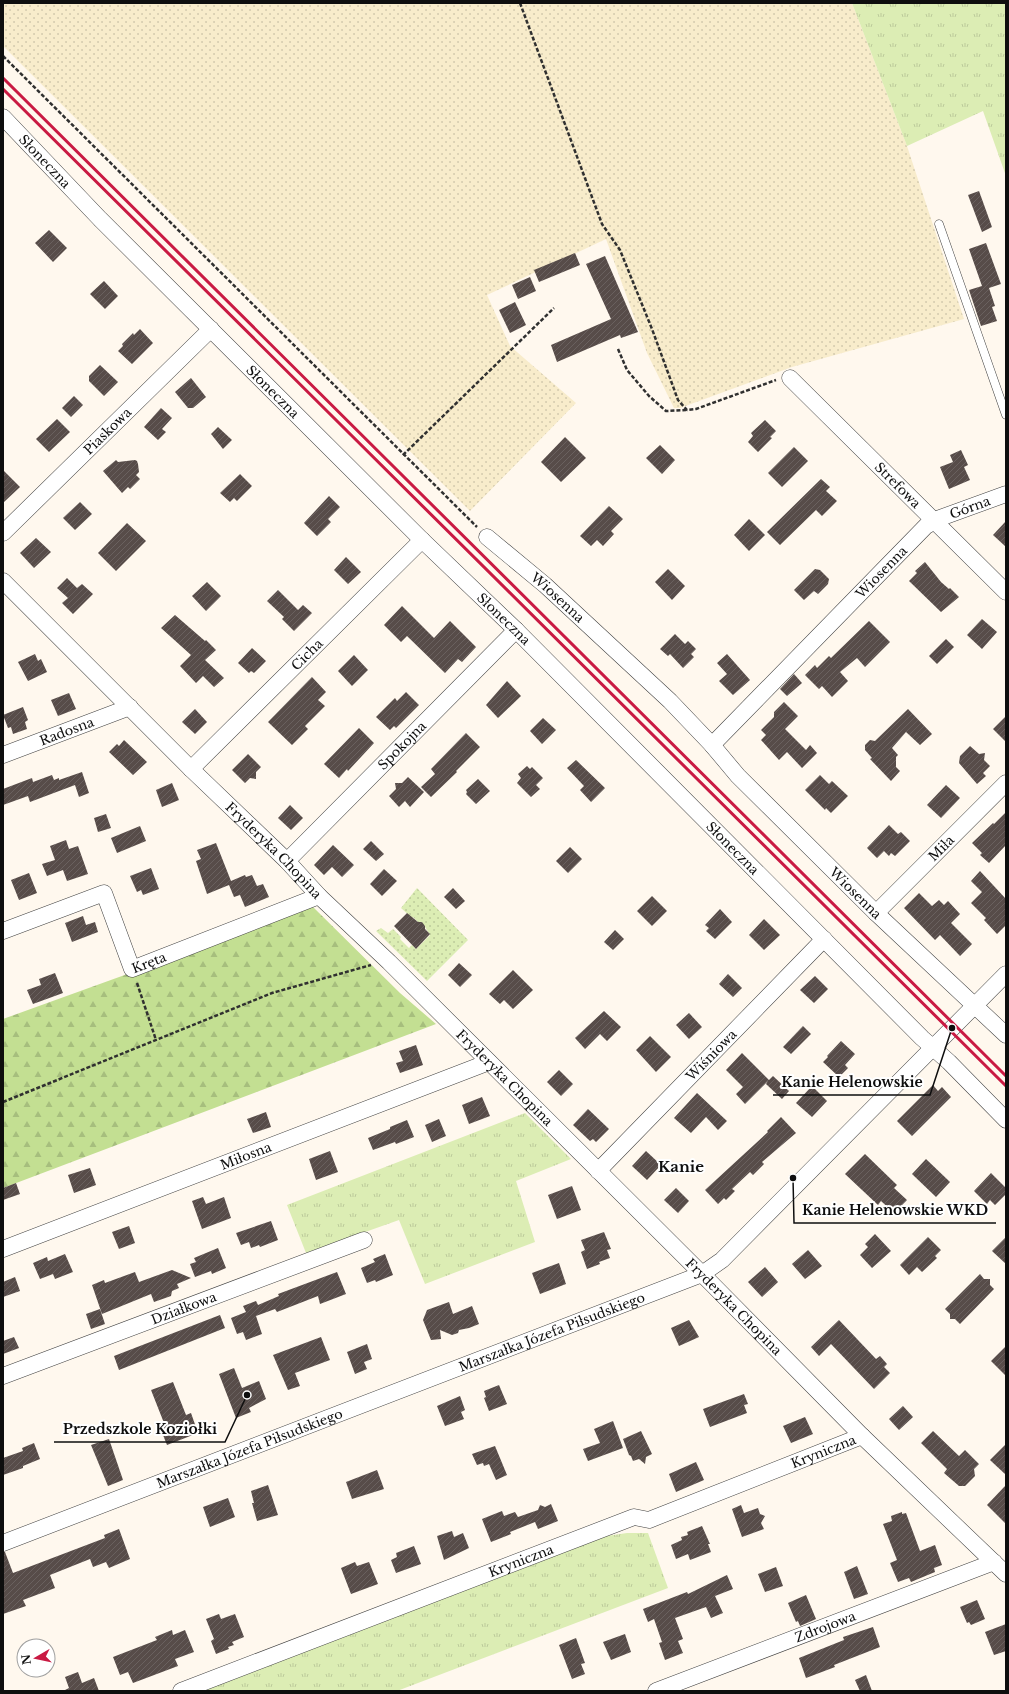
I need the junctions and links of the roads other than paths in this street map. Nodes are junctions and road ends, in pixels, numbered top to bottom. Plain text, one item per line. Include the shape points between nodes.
1 (4, 120) edge
2 (939, 224) dead end
3 (211, 329) junction
4 (790, 378) road end
5 (1006, 415) edge
6 (1006, 494) edge
7 (935, 521) junction
8 (3, 533) edge
9 (487, 537) road end
10 (422, 540) junction
11 (3, 581) edge
12 (1006, 592) edge
13 (516, 630) junction
14 (130, 707) junction
15 (712, 745) junction
16 (3, 755) edge
17 (192, 769) junction
18 (1006, 783) edge
19 (287, 860) junction
20 (319, 896) junction
21 (876, 913) junction
22 (3, 930) edge
23 (824, 939) junction
24 (1006, 974) edge
25 (975, 1005) junction
26 (1006, 1035) edge
27 (932, 1048) junction
28 (489, 1062) junction
29 (1006, 1120) edge
30 (598, 1171) junction
31 (364, 1240) dead end
32 (3, 1249) edge
33 (702, 1274) junction
34 (3, 1376) edge
35 (862, 1436) junction
36 (3, 1543) edge
37 (994, 1562) junction
38 (1006, 1574) edge
39 (180, 1691) edge
40 (656, 1691) edge

1 - 3 street, Słoneczna via 100,220
2 - 5 lane
3 - 8 street, Piaskowa
3 - 10 street, Słoneczna
4 - 7 street, Strefowa
6 - 7 street, Górna
7 - 12 street, Strefowa
7 - 15 street, Wiosenna via 926,526
9 - 15 street, Wiosenna via 545,585 670,701
10 - 13 street, Słoneczna
10 - 17 street, Cicha
11 - 14 street, Fryderyka Chopina
13 - 19 street, Spokojna
13 - 23 street, Słoneczna
14 - 16 street, Radosna
14 - 17 street, Fryderyka Chopina
15 - 21 street, Wiosenna via 738,776
17 - 19 street, Fryderyka Chopina
18 - 21 street, Miła
19 - 20 street, Fryderyka Chopina
20 - 22 street, Kręta via 132,969 104,893
20 - 28 street, Fryderyka Chopina
21 - 25 street, Wiosenna
23 - 27 street, Słoneczna
23 - 30 street, Wiśniowa
24 - 25 street, Marszałka Józefa Piłsudskiego
25 - 26 street, Wiosenna
25 - 27 street, Marszałka Józefa Piłsudskiego
27 - 29 street, Słoneczna
27 - 33 street, Marszałka Józefa Piłsudskiego via 722,1260
28 - 30 street, Fryderyka Chopina
28 - 32 street, Miłosna
30 - 33 street, Fryderyka Chopina
31 - 34 street, Działkowa
33 - 35 street, Fryderyka Chopina
33 - 36 street, Marszałka Józefa Piłsudskiego
35 - 37 street, Fryderyka Chopina
35 - 39 street, Kryniczna via 649,1520 634,1517
37 - 38 street, Fryderyka Chopina
37 - 40 street, Zdrojowa

